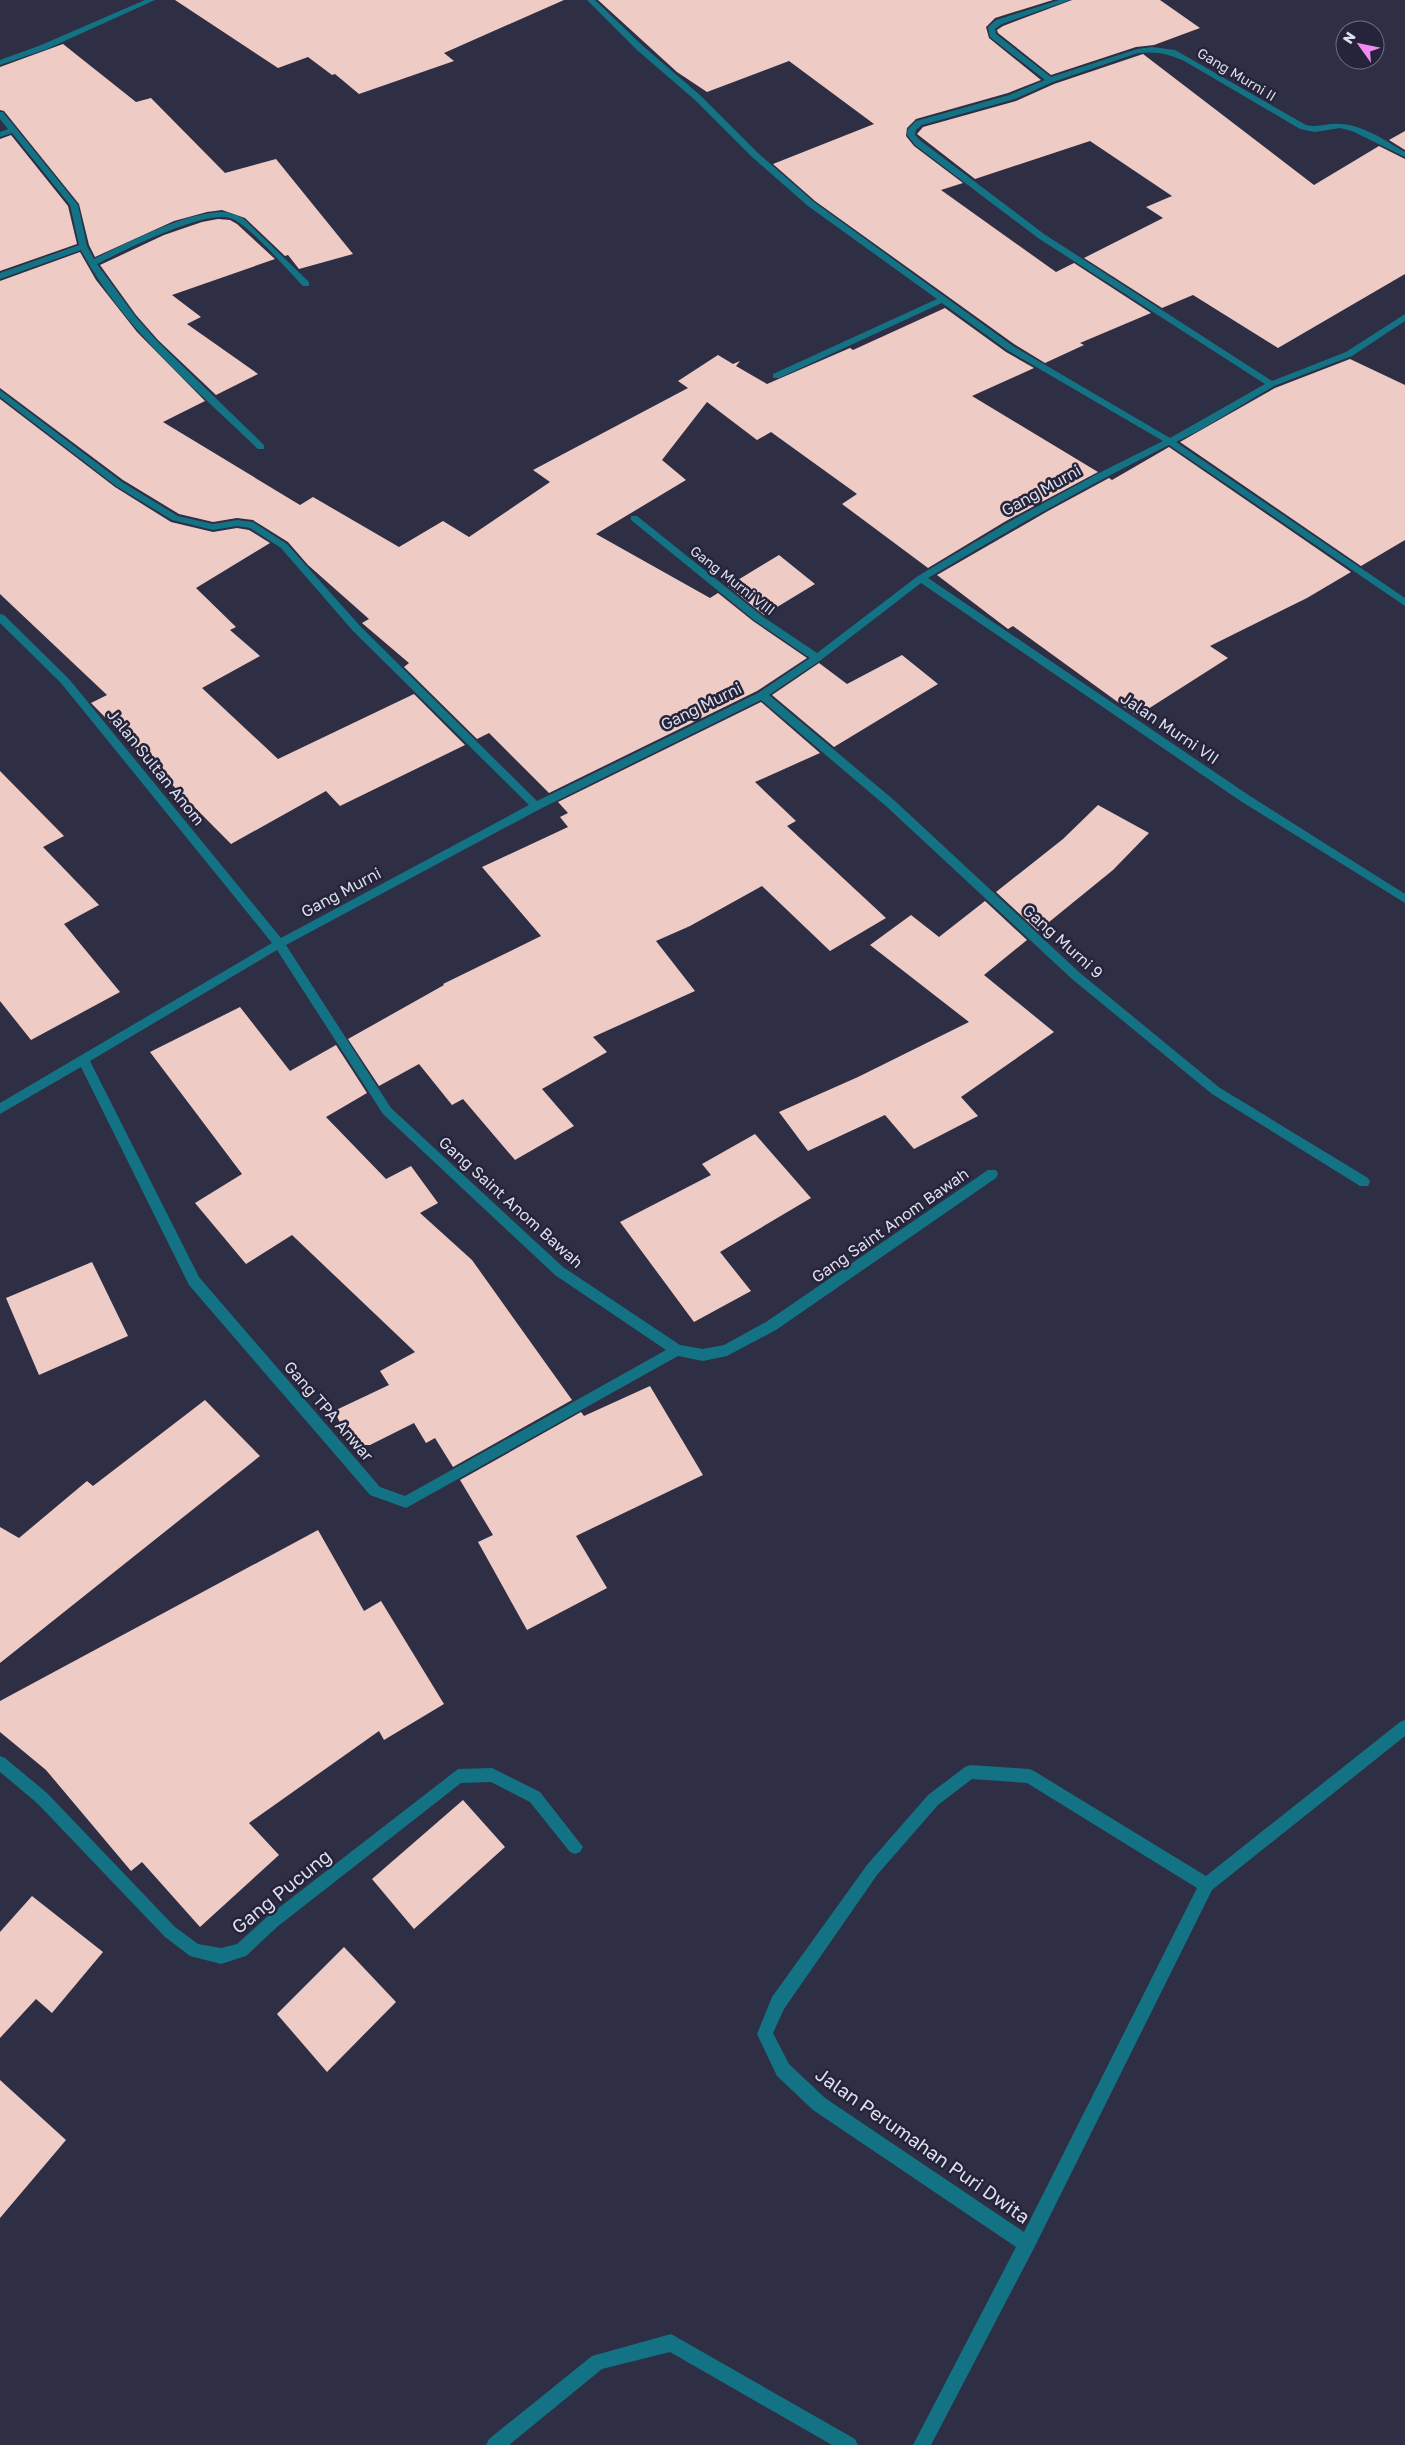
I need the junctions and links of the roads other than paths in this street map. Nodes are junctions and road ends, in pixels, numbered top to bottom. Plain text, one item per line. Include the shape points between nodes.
1 (128, 0) edge
2 (151, 0) edge
3 (591, 0) edge
4 (1066, 0) edge
5 (139, 5) junction
6 (0, 63) edge
7 (1050, 80) junction
8 (0, 114) edge
9 (14, 130) junction
10 (0, 135) edge
11 (1405, 155) edge
12 (83, 246) junction
13 (92, 263) junction
14 (0, 276) edge
15 (306, 284) dead end
16 (942, 300) junction
17 (1405, 317) edge
18 (776, 376) dead end
19 (1271, 384) junction
20 (0, 393) edge
21 (1170, 442) junction
22 (261, 447) dead end
23 (634, 518) dead end
24 (921, 578) junction
25 (1405, 603) edge
26 (2, 621) edge
27 (817, 658) junction
28 (762, 695) junction
29 (536, 806) junction
30 (1405, 899) edge
31 (279, 944) junction
32 (84, 1060) junction
33 (0, 1108) edge
34 (992, 1174) dead end
35 (1364, 1182) dead end
36 (677, 1350) junction
37 (1405, 1727) edge
38 (0, 1763) edge
39 (575, 1847) dead end
40 (1207, 1885) junction
41 (1027, 2244) junction
42 (495, 2445) edge
43 (850, 2445) edge
44 (922, 2445) edge

1 - 5 street
2 - 5 street
3 - 16 street via 811,204
4 - 7 street via 1006,19 991,30 993,35
5 - 6 street
7 - 11 street, Gang Murni II via 1137,51 1172,52 1303,127 1315,130 1340,126 1354,129
7 - 19 street, Gang Murni II via 1012,97 920,123 912,129 912,135 1042,236
8 - 9 street
9 - 10 street
9 - 12 street via 74,205
12 - 13 street
12 - 14 street
13 - 15 street via 145,238 208,216 231,215 245,223
13 - 22 street via 154,343
16 - 18 street
16 - 21 street via 1010,348
17 - 19 street, Gang Murni via 1349,354
19 - 21 street, Gang Murni
20 - 29 street via 119,484 175,518 213,527 237,523 253,525 284,546 357,629
21 - 24 street, Gang Murni via 1018,520
21 - 25 street
23 - 27 street, Gang Murni VIII via 758,618
24 - 27 street, Gang Murni
24 - 30 street, Jalan Murni VII via 1246,799
26 - 31 street, Jalan Sultan Anom via 65,681
27 - 28 street, Gang Murni
28 - 29 street, Gang Murni
28 - 35 street, Gang Murni 9 via 891,804 1076,976 1216,1091
29 - 31 street, Gang Murni
31 - 32 street, Gang Murni
31 - 36 street, Gang Saint Anom Bawah via 387,1111 558,1271
32 - 33 street, Gang Murni
32 - 36 street, Gang TPA Anwar via 194,1281 375,1491 406,1502
34 - 36 street, Gang Saint Anom Bawah via 772,1326 727,1350 702,1355
37 - 40 street, Jalan Perumahan Puri Dwita
38 - 39 street, Gang Pucung via 42,1798 170,1932 195,1951 221,1956 241,1950 458,1776 492,1775 535,1797
40 - 41 street, Jalan Perumahan Puri Dwita
40 - 41 street, Jalan Perumahan Puri Dwita via 1028,1776 970,1772 933,1800 872,1870 778,2003 765,2034 783,2070 819,2104
41 - 44 street, Jalan Perumahan Puri Dwita
42 - 43 street via 598,2362 671,2343

